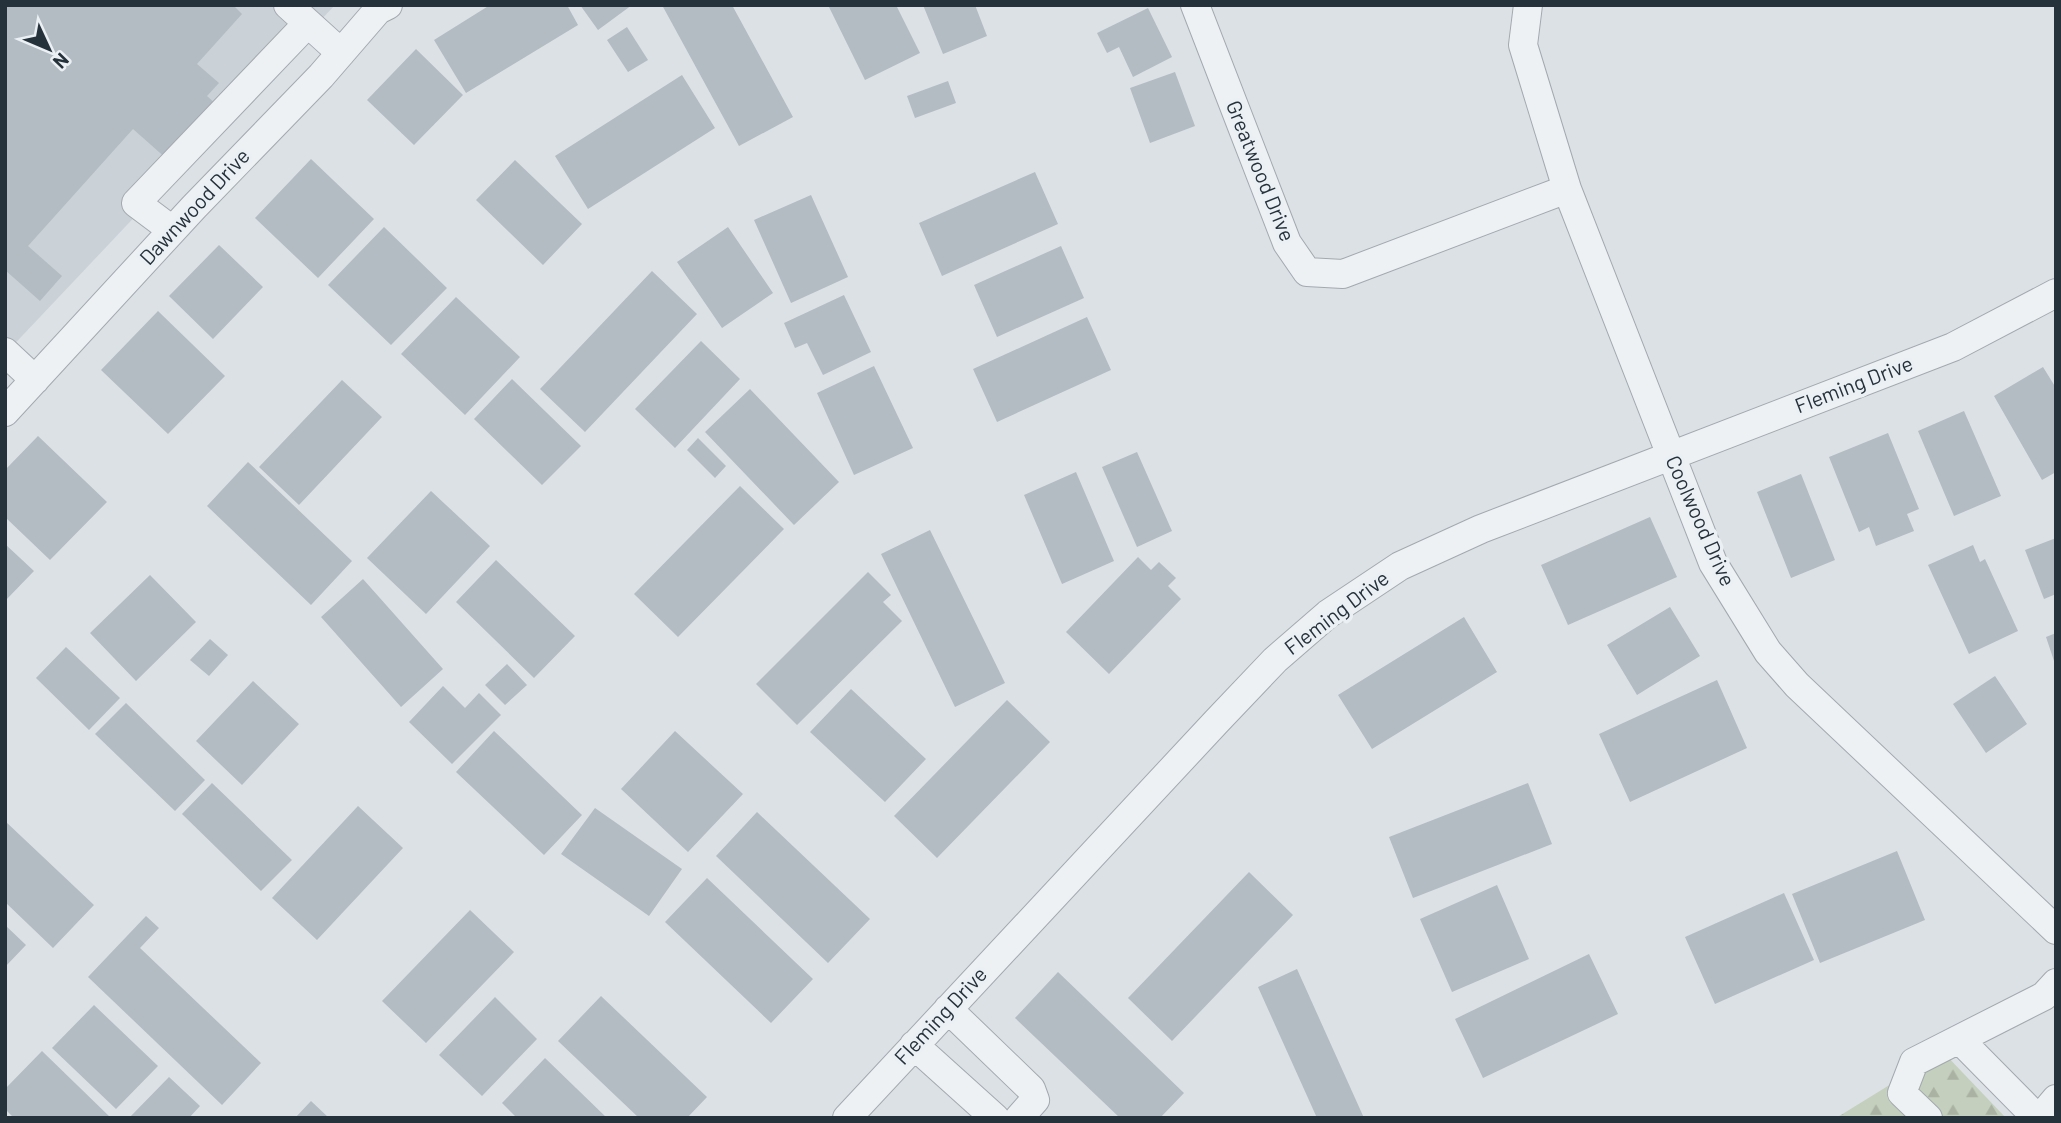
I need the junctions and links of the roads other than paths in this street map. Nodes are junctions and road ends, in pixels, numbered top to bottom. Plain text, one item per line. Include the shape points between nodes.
1 (388, 5) edge
2 (1195, 5) edge
3 (1528, 5) edge
4 (298, 14) edge
5 (341, 53) junction
6 (1567, 189) junction
7 (172, 230) junction
8 (2056, 293) edge
9 (5, 352) edge
10 (35, 380) junction
11 (5, 412) edge
12 (1671, 455) junction
13 (2056, 930) edge
14 (2050, 1000) edge
15 (948, 1009) junction
16 (1960, 1040) junction
17 (914, 1045) junction
18 (2056, 1099) edge
19 (847, 1118) edge
20 (995, 1118) edge
21 (1019, 1118) edge
22 (1928, 1118) edge
23 (2038, 1118) edge

1 - 5 street, Dawnwood Drive via 378,10
2 - 6 street, Greatwood Drive via 1286,243 1307,272 1343,274
3 - 6 street, Coolwood Drive via 1523,44
4 - 5 street
4 - 7 street via 136,203
5 - 7 street, Dawnwood Drive
6 - 12 street, Coolwood Drive
7 - 10 street, Dawnwood Drive
8 - 12 street, Fleming Drive via 1953,347
9 - 10 street
10 - 11 street, Dawnwood Drive
12 - 13 street, Coolwood Drive via 1713,563 1768,652 1797,685
12 - 15 street, Fleming Drive via 1481,529 1400,566 1328,614 1275,660
14 - 16 street
15 - 17 street, Fleming Drive
15 - 21 street via 1031,1089 1035,1100
16 - 22 street via 1914,1062 1902,1093
16 - 23 street
17 - 19 street, Fleming Drive
17 - 20 street
18 - 23 street

